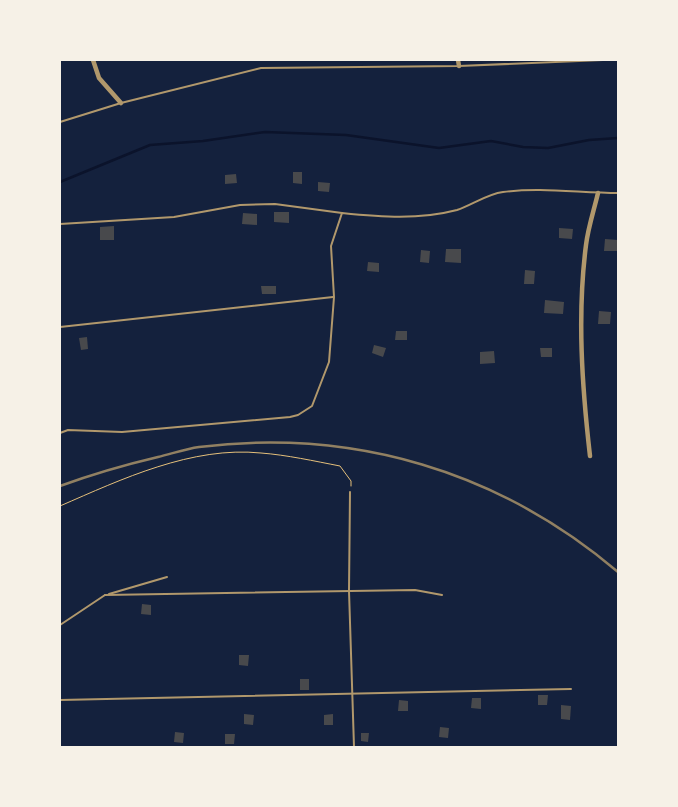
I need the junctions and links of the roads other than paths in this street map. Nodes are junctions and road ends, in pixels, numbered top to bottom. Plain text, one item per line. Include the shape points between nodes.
1 (93, 60) edge
2 (458, 60) edge
3 (603, 60) edge
4 (459, 66) junction
5 (121, 103) junction
6 (60, 122) edge
7 (598, 193) junction
8 (618, 193) edge
9 (342, 214) junction
10 (60, 224) edge
11 (334, 297) junction
12 (60, 327) edge
13 (60, 433) edge
14 (590, 456) dead end
15 (350, 492) road end
16 (167, 577) dead end
17 (349, 591) junction
18 (105, 595) junction
19 (442, 595) dead end
20 (60, 625) edge
21 (571, 689) dead end
22 (352, 694) junction
23 (60, 700) edge
24 (354, 747) edge

1 - 5 street via 99,78
2 - 4 street
3 - 4 lane
4 - 5 lane via 261,68
5 - 6 lane
7 - 8 lane
7 - 9 lane via 508,191 430,216
7 - 14 street via 586,245 581,332
9 - 10 lane via 275,204 240,205 174,217
9 - 11 lane via 331,246
11 - 12 lane
11 - 13 lane via 329,362 312,406 298,415 122,432 68,430
15 - 17 lane
16 - 18 lane
17 - 18 lane
17 - 19 lane via 415,590
17 - 22 lane
18 - 20 lane
21 - 22 lane
22 - 23 lane
22 - 24 lane

